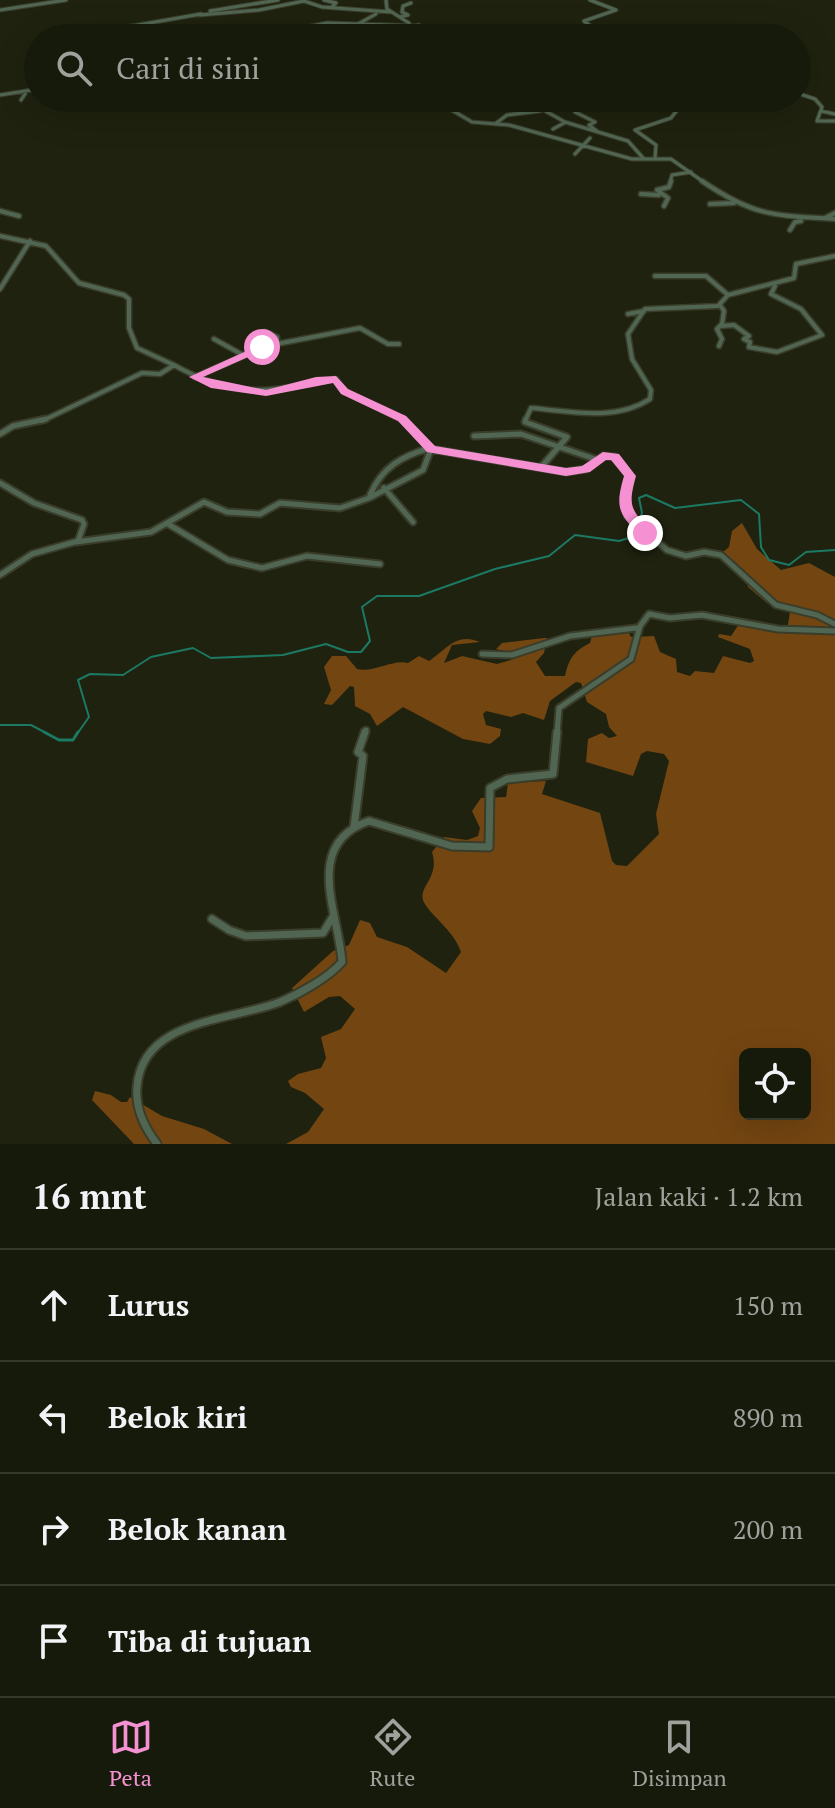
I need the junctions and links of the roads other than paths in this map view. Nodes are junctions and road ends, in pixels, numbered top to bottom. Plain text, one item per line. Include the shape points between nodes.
1 (66, 0) edge
2 (278, 0) edge
3 (324, 0) edge
4 (386, 0) edge
5 (590, 0) edge
6 (411, 3) dead end
7 (358, 5) dead end
8 (332, 7) junction
9 (352, 8) junction
10 (0, 10) edge
11 (391, 12) junction
12 (380, 13) junction
13 (200, 15) junction
14 (400, 17) junction
15 (149, 24) edge
16 (322, 24) edge
17 (342, 24) edge
18 (359, 24) edge
19 (415, 24) edge
20 (588, 24) edge
21 (24, 92) edge
22 (24, 96) edge
23 (0, 97) edge
24 (811, 98) edge
25 (21, 100) dead end
26 (821, 111) junction
27 (454, 112) edge
28 (527, 112) edge
29 (545, 112) edge
30 (575, 112) dead end
31 (676, 112) edge
32 (835, 114) edge
33 (835, 121) edge
34 (565, 122) junction
35 (495, 124) junction
36 (553, 129) dead end
37 (598, 133) junction
38 (590, 138) dead end
39 (583, 144) junction
40 (575, 154) dead end
41 (655, 159) junction
42 (645, 160) junction
43 (692, 171) junction
44 (641, 194) dead end
45 (660, 195) junction
46 (735, 202) junction
47 (710, 204) dead end
48 (664, 206) dead end
49 (0, 211) edge
50 (19, 216) dead end
51 (835, 216) edge
52 (807, 218) junction
53 (790, 230) dead end
54 (0, 236) edge
55 (30, 241) junction
56 (835, 256) edge
57 (655, 276) dead end
58 (775, 285) junction
59 (0, 289) edge
60 (728, 295) junction
61 (720, 305) junction
62 (644, 311) junction
63 (628, 314) dead end
64 (721, 326) junction
65 (265, 332) dead end
66 (214, 339) dead end
67 (277, 344) junction
68 (399, 344) dead end
69 (719, 346) dead end
70 (243, 355) junction
71 (174, 365) junction
72 (194, 377) junction
73 (525, 422) junction
74 (0, 434) edge
75 (516, 435) junction
76 (474, 436) dead end
77 (557, 445) junction
78 (431, 449) junction
79 (596, 459) junction
80 (543, 465) junction
81 (0, 483) edge
82 (384, 488) junction
83 (369, 496) junction
84 (413, 522) dead end
85 (167, 523) junction
86 (76, 542) junction
87 (380, 564) dead end
88 (0, 575) edge
89 (835, 624) edge
90 (636, 628) junction
91 (835, 631) edge
92 (482, 654) dead end
93 (366, 730) dead end
94 (354, 828) junction
95 (332, 918) junction
96 (212, 919) dead end
97 (157, 1144) edge

1 - 10 street
2 - 13 street
3 - 8 street via 336,3
4 - 11 street
5 - 20 street via 616,10 584,21
6 - 14 street via 403,6 408,15
7 - 9 street
8 - 9 street
8 - 13 street via 303,1
9 - 12 street
11 - 12 street
11 - 14 street
12 - 18 street
13 - 15 street
14 - 19 street
16 - 17 street
21 - 23 street
22 - 25 street
24 - 26 street via 823,107
26 - 32 street
26 - 33 street via 817,121
27 - 35 street via 472,122
28 - 35 street via 507,115
29 - 34 street
30 - 37 street via 595,122 589,125
31 - 41 street via 635,131 656,145
34 - 36 street
34 - 37 street
35 - 39 street
37 - 42 street via 628,141
38 - 39 street
39 - 40 street
39 - 42 street
41 - 42 street
41 - 43 street via 671,159
43 - 45 street via 671,176 669,187 656,190
43 - 46 street
44 - 45 street
45 - 48 street via 668,198
46 - 47 street
46 - 52 street via 766,215
49 - 50 street
51 - 52 street
52 - 53 street
54 - 55 street
55 - 59 street
55 - 71 street via 48,247 79,283 129,299 129,330 137,348
56 - 58 street via 796,264 794,278
57 - 60 street via 706,276
58 - 60 street
58 - 64 street via 771,294 788,297 822,335 769,352 749,347 744,339 749,336 737,327
60 - 61 street
61 - 62 street
61 - 64 street
62 - 63 street
62 - 73 street via 628,334 631,356 651,390 647,402 594,412 531,407
64 - 69 street
65 - 67 street via 277,338
66 - 70 street
67 - 68 street via 363,328 378,341
67 - 70 street
70 - 72 street
71 - 72 street
71 - 74 street via 162,373 142,373 36,424 13,426
72 - 78 street via 211,385 266,393 336,379 344,391 402,418
73 - 75 street
73 - 77 street via 566,436
75 - 76 street
75 - 77 street
77 - 79 street
77 - 80 street
78 - 80 street
78 - 82 street via 424,470
78 - 83 street via 400,457 377,477
79 - 80 street via 586,469 572,472
79 - 89 street via 615,457 629,471 627,515 645,533 679,554 721,555 776,605
81 - 86 street via 34,503 82,520
82 - 83 street
82 - 84 street
83 - 85 street via 340,510 292,509 280,503 260,514 227,512 204,502
85 - 86 street via 141,534
85 - 87 street via 228,560 262,568 307,556
86 - 88 street via 32,554
90 - 91 street via 650,614 705,615 778,629
90 - 92 street via 554,641 518,657
90 - 94 street via 631,659 559,708 553,774 507,779 490,788 489,847 452,846 369,821
93 - 94 street via 358,752 363,774
94 - 95 street via 331,858
95 - 96 street via 323,933 269,938 244,936
95 - 97 street via 342,958 335,970 279,1003 176,1034 141,1058 135,1083 138,1111

